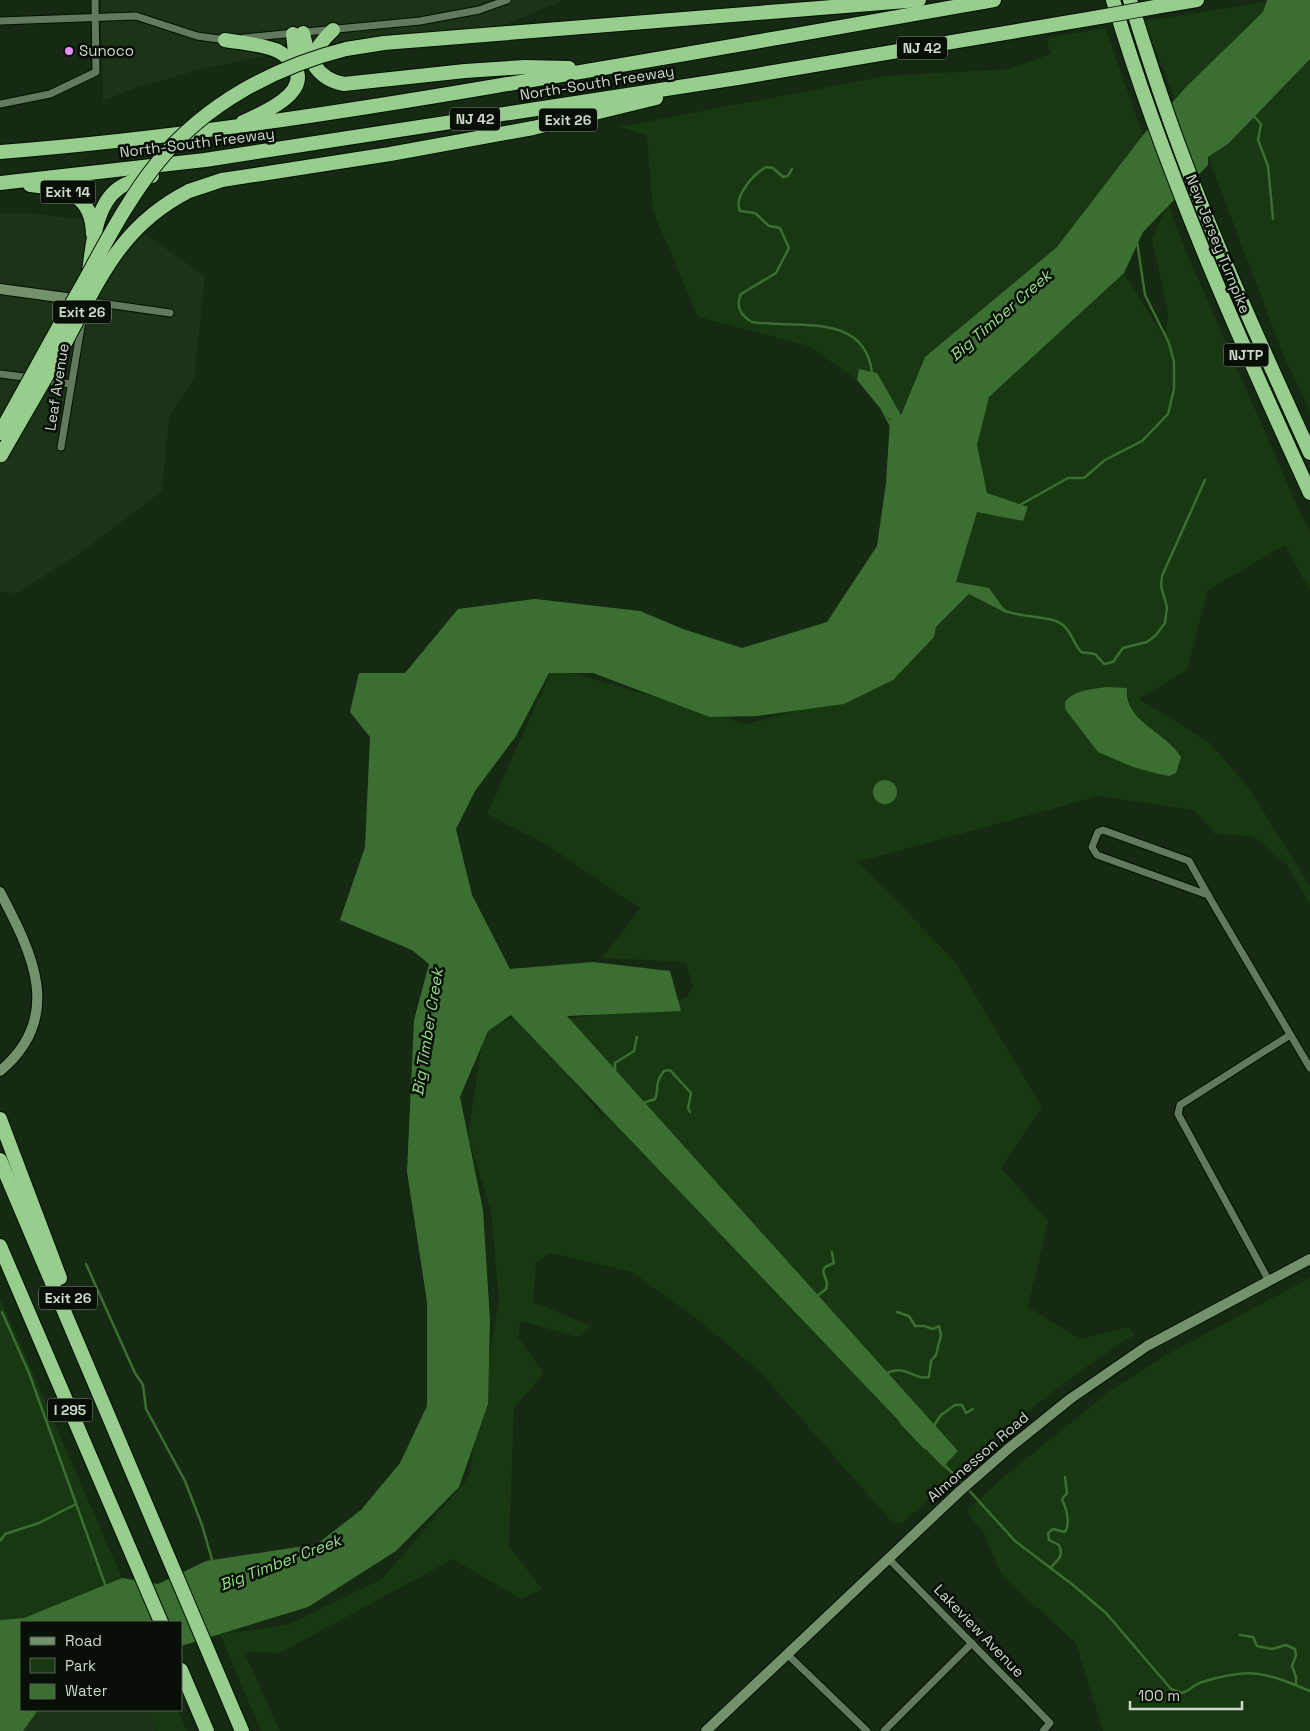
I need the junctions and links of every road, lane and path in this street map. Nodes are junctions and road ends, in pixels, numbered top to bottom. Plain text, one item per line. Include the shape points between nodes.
1 (94, 0) edge
2 (507, 0) edge
3 (919, 0) edge
4 (994, 0) edge
5 (1114, 0) edge
6 (1130, 0) edge
7 (1197, 0) edge
8 (96, 18) junction
9 (0, 21) edge
10 (333, 30) junction
11 (298, 34) junction
12 (225, 40) junction
13 (604, 68) junction
14 (316, 70) junction
15 (297, 71) junction
16 (744, 77) junction
17 (0, 104) edge
18 (228, 128) junction
19 (0, 152) edge
20 (205, 160) junction
21 (1, 183) edge
22 (92, 249) junction
23 (0, 289) edge
24 (85, 301) junction
25 (170, 313) dead end
26 (0, 374) edge
27 (71, 384) junction
28 (0, 433) edge
29 (61, 447) dead end
30 (1310, 453) edge
31 (1, 456) edge
32 (1310, 493) edge
33 (0, 892) edge
34 (1208, 895) junction
35 (1290, 1035) junction
36 (1310, 1068) edge
37 (0, 1071) edge
38 (0, 1120) edge
39 (0, 1160) edge
40 (0, 1246) edge
41 (0, 1256) edge
42 (1310, 1259) edge
43 (1269, 1281) junction
44 (18, 1289) junction
45 (135, 1477) junction
46 (888, 1558) junction
47 (161, 1621) edge
48 (972, 1643) junction
49 (786, 1654) junction
50 (182, 1672) edge
51 (207, 1731) edge
52 (242, 1731) edge
53 (706, 1731) edge
54 (868, 1731) edge
55 (884, 1731) edge
56 (1042, 1731) edge

1 - 8 street
2 - 10 street via 453,16
3 - 28 highway, bridge via 384,43 346,49 295,64 256,83 207,116 170,149 147,176 122,214
4 - 13 highway, North-South Freeway / NJ 42
5 - 32 highway, New Jersey Turnpike / NJTP via 1188,215 1232,324
6 - 30 highway, New Jersey Turnpike / NJTP via 1164,106 1198,193 1248,317
7 - 16 highway, North-South Freeway / NJ 42, bridge
8 - 9 street
8 - 12 street via 136,16 197,36
8 - 17 street via 96,72 50,94
10 - 11 street
10 - 14 highway via 316,50
11 - 12 street
11 - 14 highway
11 - 15 highway
12 - 15 highway via 277,51 288,58
13 - 14 highway via 517,68 352,85 335,82
13 - 18 highway, North-South Freeway / NJ 42
15 - 18 highway via 296,85 286,99
16 - 20 highway, North-South Freeway / NJ 42
16 - 31 highway, Exit 26, bridge via 533,128 214,182 189,191 142,222 115,253
18 - 19 highway, North-South Freeway / NJ 42
20 - 21 highway, North-South Freeway / NJ 42
20 - 22 highway via 119,188 103,207
21 - 22 highway, Exit 14 via 60,189 76,196 90,216
22 - 24 highway
23 - 24 main road
24 - 25 street
24 - 27 street, Leaf Avenue
26 - 27 street
27 - 29 street, Leaf Avenue
33 - 37 main road via 32,960 38,992 35,1020 28,1039 20,1052
34 - 34 street via 1189,861 1103,830 1098,832 1092,847 1097,855
34 - 35 street
35 - 36 street
35 - 43 street via 1180,1105 1178,1114
38 - 45 highway, Exit 26
39 - 45 highway, I 295
40 - 44 highway, I 295
41 - 44 highway
42 - 43 main road, Almonesson Road
43 - 46 main road, Almonesson Road via 1111,1368 1057,1408 974,1478
44 - 47 highway, I 295
45 - 52 highway, I 295
46 - 48 street, Lakeview Avenue
46 - 49 main road, Almonesson Road
48 - 55 street
48 - 56 street, Lakeview Avenue via 1050,1723
49 - 53 main road, Almonesson Road
49 - 54 street
50 - 51 highway

